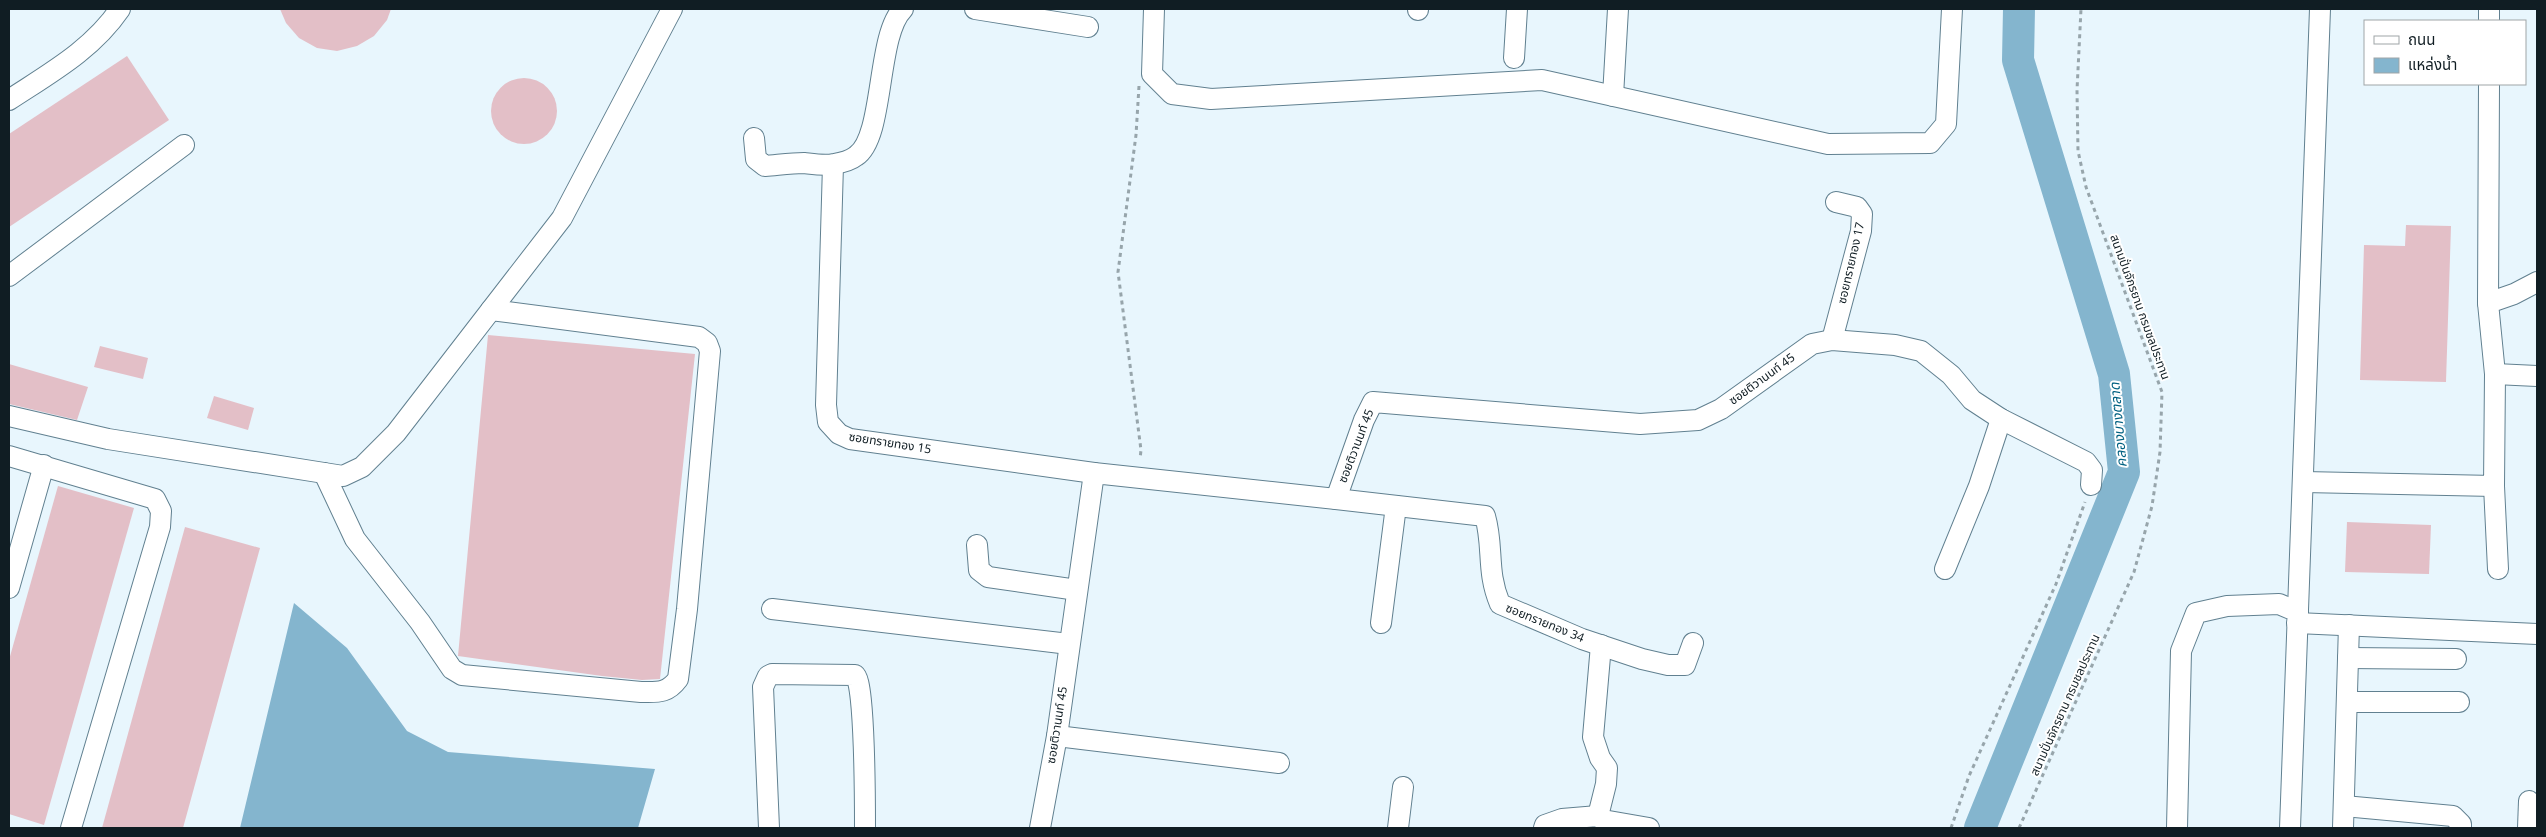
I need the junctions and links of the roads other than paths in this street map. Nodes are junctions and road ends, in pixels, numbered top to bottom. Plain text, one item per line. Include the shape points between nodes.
1 (120, 9) edge
2 (672, 9) edge
3 (903, 9) edge
4 (975, 9) edge
5 (1154, 9) edge
6 (1517, 9) edge
7 (1618, 9) edge
8 (1952, 9) edge
9 (2320, 9) edge
10 (1088, 27) dead end
11 (1514, 58) dead end
12 (2489, 85) edge
13 (1613, 96) junction
14 (9, 100) edge
15 (754, 138) dead end
16 (184, 145) dead end
17 (833, 165) junction
18 (1836, 202) dead end
19 (9, 276) edge
20 (2537, 282) edge
21 (2488, 303) junction
22 (492, 310) junction
23 (1832, 340) junction
24 (2494, 374) junction
25 (2537, 376) edge
26 (9, 416) edge
27 (2001, 419) junction
28 (9, 456) edge
29 (44, 465) junction
30 (324, 472) junction
31 (1094, 473) junction
32 (2304, 482) junction
33 (2091, 485) road end
34 (2494, 486) junction
35 (1336, 499) junction
36 (1396, 506) junction
37 (977, 545) dead end
38 (1945, 569) dead end
39 (2498, 569) dead end
40 (9, 588) edge
41 (1077, 590) junction
42 (772, 609) dead end
43 (2297, 618) junction
44 (1381, 623) dead end
45 (2349, 625) junction
46 (2537, 634) edge
47 (1693, 643) dead end
48 (1069, 644) junction
49 (1601, 645) junction
50 (2348, 658) junction
51 (2456, 659) dead end
52 (2347, 702) junction
53 (2459, 702) dead end
54 (1057, 736) junction
55 (1279, 763) dead end
56 (1403, 788) dead end
57 (2529, 801) dead end
58 (2344, 806) junction
59 (1598, 816) junction
60 (71, 828) edge
61 (769, 828) edge
62 (866, 828) edge
63 (1040, 828) edge
64 (1398, 828) edge
65 (1544, 828) edge
66 (1649, 828) edge
67 (2177, 828) edge
68 (2290, 828) edge
69 (2344, 828) edge
70 (2461, 828) edge
71 (2528, 828) edge

1 - 14 street via 106,29 76,56
2 - 22 street via 562,218
3 - 17 street via 890,34 867,142 857,156
4 - 10 street
5 - 13 street via 1152,74 1172,94 1211,99 1542,80
6 - 11 street
7 - 13 street
8 - 13 street via 1946,124 1930,143 1828,144
9 - 32 street
12 - 21 street
15 - 17 street via 756,159 765,166
16 - 19 street
17 - 31 street, ซอยทรายทอง 15 via 825,381 828,422 839,434 850,439
18 - 23 street, ซอยทรายทอง 17 via 1857,208 1862,214 1861,231
20 - 21 street
21 - 24 street
22 - 30 street via 396,433 362,467 344,476
22 - 30 street via 698,337 707,343 710,350 687,609 678,680 672,687 662,693 641,692 462,675 452,668 355,539
23 - 27 street, ซอยติวานนท์ 45 via 1895,345 1921,351 1951,375 1972,400
23 - 35 street, ซอยติวานนท์ 45 via 1812,344 1721,409 1698,420 1640,424 1373,402
24 - 25 street
24 - 34 street
26 - 30 street via 108,439
27 - 33 street, ซอยติวานนท์ 45 via 2086,462 2092,470
27 - 38 street via 1979,486
28 - 29 street
29 - 40 street
29 - 60 street via 154,499 161,511 160,527
31 - 35 street, ซอยติวานนท์ 45
31 - 41 street, ซอยติวานนท์ 45
32 - 34 street
32 - 43 street
34 - 39 street
35 - 36 street, ซอยทรายทอง 34
36 - 44 street
36 - 49 street, ซอยทรายทอง 34 via 1485,516 1490,534 1490,574 1500,604
37 - 41 street via 979,570 988,577
41 - 48 street, ซอยติวานนท์ 45
42 - 48 street
43 - 45 street
43 - 67 street via 2279,604 2227,606 2196,612 2181,651
43 - 68 street
45 - 46 street
45 - 50 street
47 - 49 street, ซอยทรายทอง 34 via 1684,665 1642,659
48 - 54 street, ซอยติวานนท์ 45
49 - 59 street via 1593,737 1607,768
50 - 51 street
50 - 52 street
52 - 53 street
52 - 58 street
54 - 55 street
54 - 63 street, ซอยติวานนท์ 45
56 - 64 street
57 - 71 street
58 - 69 street
58 - 70 street via 2453,816
59 - 65 street via 1562,819
59 - 66 street via 1603,820
61 - 62 street via 763,687 772,674 828,673 855,675 859,681

